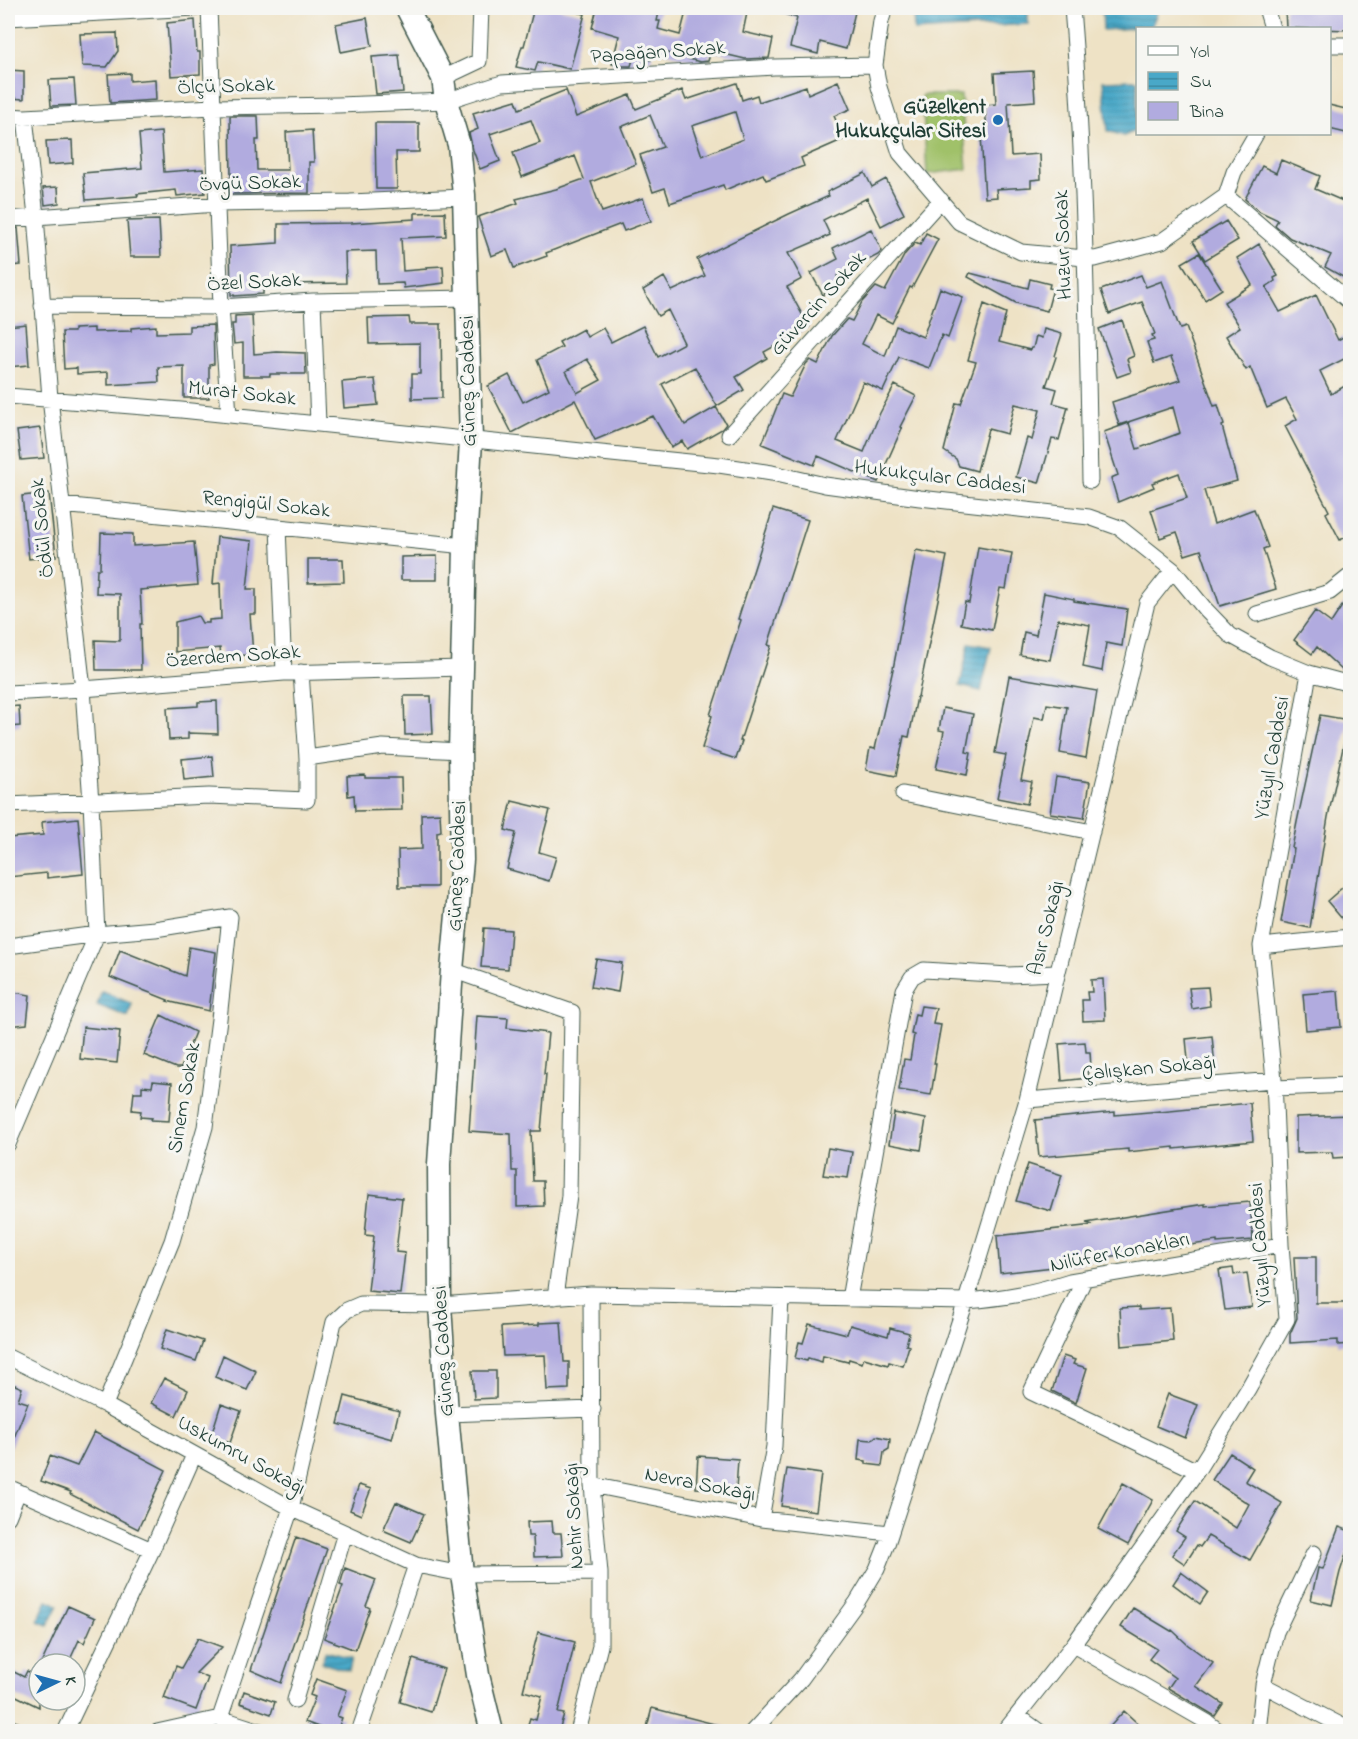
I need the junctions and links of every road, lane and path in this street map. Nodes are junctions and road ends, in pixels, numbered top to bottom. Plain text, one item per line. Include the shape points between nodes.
1 (196, 8) edge
2 (209, 8) edge
3 (407, 8) edge
4 (481, 8) edge
5 (885, 8) edge
6 (1072, 8) edge
7 (1266, 8) edge
8 (8, 18) edge
9 (1272, 27) edge
10 (1331, 45) edge
11 (1350, 45) edge
12 (875, 65) junction
13 (443, 78) junction
14 (446, 101) junction
15 (213, 107) junction
16 (8, 116) edge
17 (25, 117) junction
18 (1255, 135) edge
19 (464, 195) junction
20 (1226, 196) junction
21 (941, 200) junction
22 (217, 204) junction
23 (36, 216) junction
24 (8, 219) edge
25 (1086, 259) junction
26 (468, 298) junction
27 (313, 301) junction
28 (1350, 302) edge
29 (42, 306) junction
30 (221, 307) junction
31 (8, 396) edge
32 (50, 398) junction
33 (229, 414) junction
34 (318, 423) junction
35 (729, 435) dead end
36 (471, 441) junction
37 (1090, 481) dead end
38 (62, 505) junction
39 (278, 527) junction
40 (465, 546) junction
41 (1173, 570) junction
42 (1350, 576) edge
43 (1257, 614) dead end
44 (462, 668) junction
45 (301, 672) junction
46 (284, 673) junction
47 (1309, 673) junction
48 (1350, 684) edge
49 (83, 689) junction
50 (8, 693) edge
51 (460, 751) junction
52 (307, 758) junction
53 (903, 794) dead end
54 (91, 802) junction
55 (8, 805) edge
56 (1092, 832) junction
57 (97, 934) junction
58 (1350, 937) edge
59 (8, 946) edge
60 (1261, 946) junction
61 (452, 970) junction
62 (1058, 973) junction
63 (1274, 1084) junction
64 (1350, 1085) edge
65 (1027, 1100) junction
66 (8, 1144) edge
67 (1281, 1245) junction
68 (1086, 1278) junction
69 (591, 1294) junction
70 (555, 1297) junction
71 (781, 1298) junction
72 (849, 1299) junction
73 (966, 1301) junction
74 (440, 1305) junction
75 (8, 1357) edge
76 (105, 1406) junction
77 (592, 1409) junction
78 (447, 1414) junction
79 (194, 1455) junction
80 (1197, 1471) junction
81 (592, 1485) junction
82 (13, 1490) edge
83 (291, 1508) junction
84 (8, 1517) edge
85 (761, 1519) junction
86 (345, 1533) junction
87 (890, 1533) junction
88 (152, 1551) junction
89 (1314, 1553) dead end
90 (416, 1565) junction
91 (600, 1572) junction
92 (462, 1574) junction
93 (1073, 1645) junction
94 (1263, 1685) junction
95 (295, 1700) dead end
96 (1018, 1716) junction
97 (220, 1718) junction
98 (8, 1727) edge
99 (1350, 1730) edge
100 (23, 1731) edge
101 (65, 1731) edge
102 (157, 1731) edge
103 (263, 1731) edge
104 (359, 1731) edge
105 (492, 1731) edge
106 (578, 1731) edge
107 (752, 1731) edge
108 (1004, 1731) edge
109 (1040, 1731) edge
110 (1221, 1731) edge
111 (1258, 1731) edge

1 - 8 street
2 - 15 street
3 - 13 main road, Güneş Caddesi
4 - 13 street via 479,61
5 - 12 street
6 - 25 street, Huzur Sokak
7 - 9 street
10 - 11 street
12 - 14 street, Papağan Sokak via 502,83
12 - 21 street via 900,153
13 - 14 main road, Güneş Caddesi
14 - 15 street, Ölçü Sokak
14 - 19 main road, Güneş Caddesi via 459,145
15 - 17 street, Ölçü Sokak
15 - 22 street
16 - 17 street, Ölçü Sokak
17 - 23 street, Ödül Sokak
18 - 20 street via 1234,172
19 - 22 street, Övgü Sokak
19 - 26 main road, Güneş Caddesi
20 - 25 street via 1162,241
20 - 28 street
21 - 25 street via 959,222 1021,252
21 - 35 street, Güvercin Sokak
22 - 23 street, Övgü Sokak
22 - 30 street
23 - 24 street, Övgü Sokak
23 - 29 street, Ödül Sokak
25 - 37 street, Huzur Sokak
26 - 27 street, Özel Sokak
26 - 36 main road, Güneş Caddesi
27 - 30 street, Özel Sokak
27 - 34 street
29 - 30 street, Özel Sokak
29 - 32 street, Ödül Sokak
30 - 33 street
31 - 32 street, Murat Sokak
32 - 33 street, Murat Sokak
32 - 38 street, Ödül Sokak
33 - 34 street, Murat Sokak
34 - 36 street, Murat Sokak
36 - 40 main road, Güneş Caddesi
36 - 41 street, Hukukçular Caddesi via 719,465 825,485 1089,517 1120,528
38 - 39 street, Rengigül Sokak
38 - 49 street, Ödül Sokak
39 - 40 street, Rengigül Sokak
39 - 46 street
40 - 44 main road, Güneş Caddesi
41 - 47 street, Hukukçular Caddesi via 1230,635
41 - 56 street, Asır Sokağı via 1147,603
42 - 43 street via 1330,592
44 - 45 street, Özerdem Sokak
44 - 51 main road, Güneş Caddesi
45 - 46 street, Özerdem Sokak
45 - 52 street
46 - 49 street, Özerdem Sokak
47 - 48 street, Hukukçular Caddesi
47 - 60 street, Yüzyıl Caddesi
49 - 50 street, Özerdem Sokak
49 - 54 street, Ödül Sokak
51 - 52 street via 383,747
51 - 61 main road, Güneş Caddesi via 462,860
52 - 54 street via 307,800 209,796
53 - 56 street
54 - 55 street
54 - 57 street, Ödül Sokak
56 - 62 street, Asır Sokağı
57 - 59 street
57 - 66 street
57 - 76 street, Sinem Sokak via 230,917 205,1127 172,1241
58 - 60 street
60 - 63 street, Yüzyıl Caddesi
61 - 70 street via 572,1012 569,1196
61 - 74 main road, Güneş Caddesi via 438,1164
62 - 65 street, Asır Sokağı
62 - 72 street via 1009,975 924,970 909,980 904,990
63 - 64 street, Çalışkan Sokağı
63 - 65 street, Çalışkan Sokağı
63 - 67 street, Yüzyıl Caddesi
65 - 73 street, Asır Sokağı
67 - 68 street, Nilüfer Konakları
67 - 80 street, Yüzyıl Caddesi via 1287,1319
68 - 73 street, Nilüfer Konakları via 1036,1292
68 - 80 street via 1031,1392
69 - 70 street, Nilüfer Konakları
69 - 71 street, Nilüfer Konakları
69 - 77 street, Nehir Sokağı
70 - 74 street, Nilüfer Konakları
71 - 72 street, Nilüfer Konakları
71 - 85 street, Nevra Sokağı via 774,1446
72 - 73 street, Nilüfer Konakları
73 - 87 street, Asır Sokağı
74 - 78 main road, Güneş Caddesi
74 - 83 street, Nilüfer Konakları via 361,1304 334,1322
75 - 76 street, Uskumru Sokağı
76 - 79 street, Uskumru Sokağı
77 - 78 street
77 - 81 street, Nehir Sokağı
78 - 92 main road, Güneş Caddesi
79 - 83 street, Uskumru Sokağı
79 - 88 street
80 - 93 street, Yüzyıl Caddesi
81 - 85 street, Nevra Sokağı
81 - 91 street, Nehir Sokağı
82 - 84 street
82 - 88 street
83 - 86 street, Uskumru Sokağı
83 - 97 street, Nilüfer Konakları
85 - 87 street
86 - 90 street, Uskumru Sokağı
86 - 95 street
87 - 107 street, Asır Sokağı via 877,1569 857,1602 801,1679
88 - 101 street
89 - 94 street via 1276,1632
90 - 92 street, Uskumru Sokağı
90 - 104 street
91 - 92 street, Uskumru Sokağı
91 - 106 street, Nehir Sokağı via 600,1646
92 - 105 main road, Güneş Caddesi via 478,1675
93 - 96 street, Yüzyıl Caddesi
93 - 110 street
94 - 99 street
94 - 111 street
96 - 108 street, Yüzyıl Caddesi
96 - 109 street
97 - 102 street
97 - 103 street
98 - 100 street

